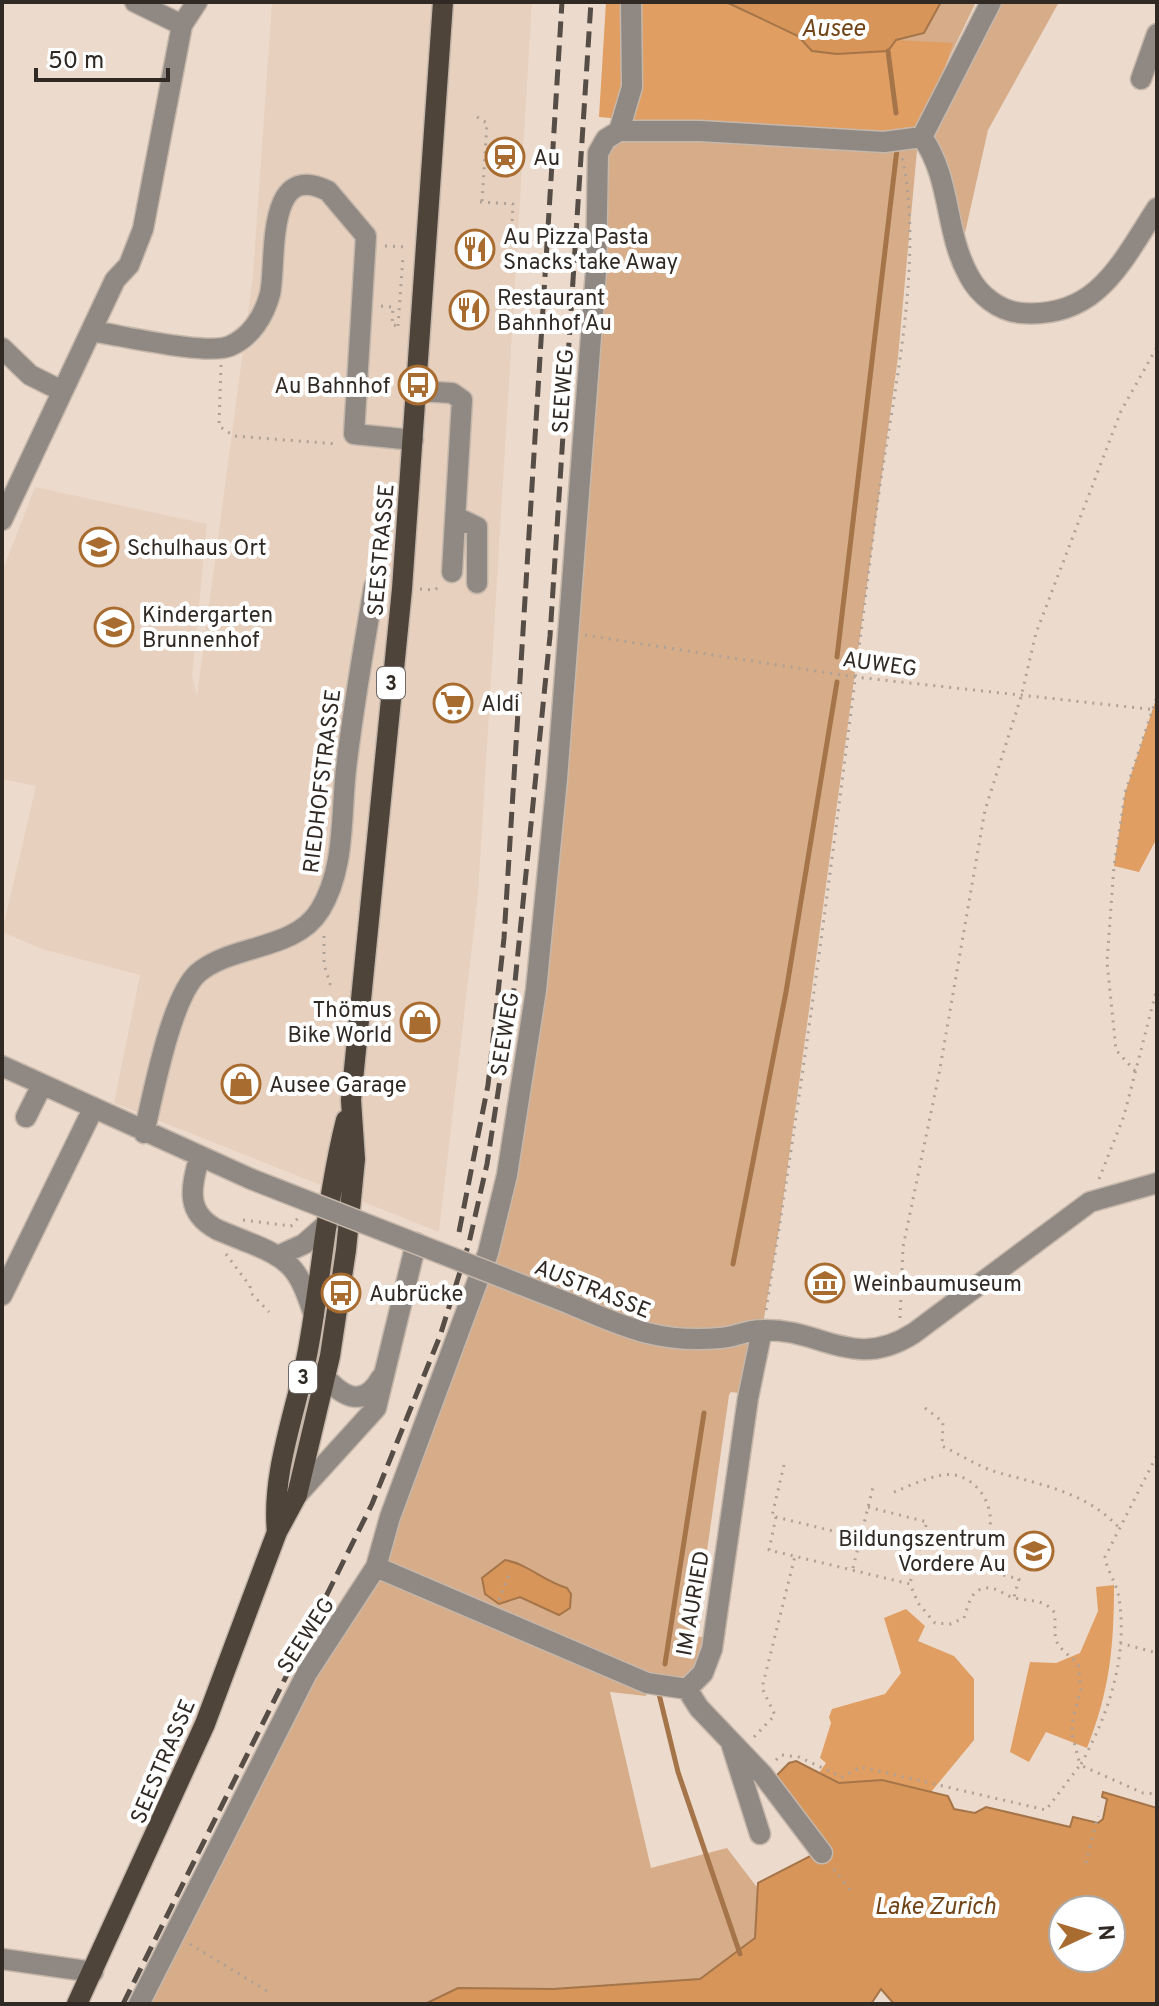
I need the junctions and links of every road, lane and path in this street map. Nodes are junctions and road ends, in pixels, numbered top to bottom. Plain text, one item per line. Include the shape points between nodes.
1 (135, 2) edge
2 (197, 2) edge
3 (443, 2) edge
4 (631, 2) edge
5 (991, 2) edge
6 (182, 25) junction
7 (1157, 34) edge
8 (1141, 79) dead end
9 (477, 117) dead end
10 (619, 131) junction
11 (922, 137) junction
12 (899, 141) junction
13 (1157, 208) edge
14 (552, 230) dead end
15 (571, 231) dead end
16 (385, 246) dead end
17 (411, 247) dead end
18 (403, 256) dead end
19 (510, 264) dead end
20 (361, 308) junction
21 (91, 331) junction
22 (1157, 347) edge
23 (2, 348) edge
24 (221, 368) dead end
25 (62, 391) junction
26 (418, 391) junction
27 (354, 434) junction
28 (413, 440) junction
29 (456, 517) junction
30 (2, 520) edge
31 (452, 572) dead end
32 (477, 583) dead end
33 (374, 587) dead end
34 (600, 636) dead end
35 (855, 677) junction
36 (1157, 696) edge
37 (1021, 697) junction
38 (1155, 709) edge
39 (318, 914) junction
40 (331, 987) dead end
41 (1157, 988) edge
42 (2, 1066) edge
43 (1135, 1071) junction
44 (42, 1085) junction
45 (351, 1100) junction
46 (93, 1109) junction
47 (26, 1117) dead end
48 (144, 1133) junction
49 (199, 1158) junction
50 (1157, 1183) edge
51 (1090, 1202) junction
52 (330, 1221) junction
53 (416, 1243) junction
54 (280, 1255) junction
55 (2, 1295) edge
56 (314, 1315) junction
57 (762, 1330) junction
58 (903, 1340) junction
59 (383, 1375) junction
60 (325, 1377) junction
61 (925, 1408) dead end
62 (1157, 1455) edge
63 (784, 1465) dead end
64 (873, 1487) dead end
65 (894, 1492) dead end
66 (297, 1495) junction
67 (868, 1507) junction
68 (776, 1517) junction
69 (1121, 1530) junction
70 (277, 1532) junction
71 (861, 1538) junction
72 (795, 1556) junction
73 (376, 1567) junction
74 (511, 1570) dead end
75 (853, 1570) junction
76 (910, 1584) junction
77 (1014, 1598) junction
78 (493, 1617) junction
79 (1120, 1643) junction
80 (1157, 1653) edge
81 (687, 1689) junction
82 (736, 1747) junction
83 (1080, 1765) junction
84 (763, 1775) junction
85 (1157, 1794) edge
86 (1098, 1816) dead end
87 (760, 1834) dead end
88 (822, 1853) joint
89 (1086, 1863) dead end
90 (850, 1890) dead end
91 (176, 1931) junction
92 (2, 1959) edge
93 (93, 1972) junction
94 (272, 1994) dead end
95 (77, 2004) edge
96 (139, 2004) edge

1 - 6 street
2 - 6 street
3 - 26 main road, SEESTRASSE / 3
4 - 10 street, SEEWEG via 632,87
5 - 11 street
6 - 21 street via 143,229
7 - 8 street
9 - 19 path via 487,123 481,202 513,204
10 - 12 street
10 - 73 street, SEEWEG via 598,153 596,271 557,779 536,990 507,1175 479,1280
11 - 12 street
11 - 13 street via 938,160 969,275 984,297 1013,312 1045,314 1085,302 1112,276
12 - 35 path via 909,189 908,270
14 - 15 path
16 - 17 path
18 - 20 path via 398,326 392,325 393,307
20 - 21 street via 366,236 328,191 303,185 290,191 278,207 263,314 232,346 209,349
20 - 27 street
21 - 25 street
22 - 37 path via 1121,411 1036,633
23 - 25 street via 30,375
24 - 27 path via 219,426 234,436 338,444
25 - 30 street
26 - 28 main road, SEESTRASSE / 3
26 - 29 street via 452,393 462,400
27 - 28 street
28 - 45 main road, SEESTRASSE / 3
29 - 31 street
29 - 32 street via 477,527
33 - 39 street, RIEDHOFSTRASSE via 346,764 334,884
34 - 35 path, AUWEG
35 - 37 path, AUWEG
35 - 57 path
36 - 38 path
37 - 38 path, AUWEG
37 - 58 path via 985,810 903,1247
38 - 43 path via 1125,793 1107,962 1116,1050
39 - 40 path
39 - 48 street, RIEDHOFSTRASSE via 290,935 225,956 197,974 180,995
41 - 43 path
42 - 44 street, AUSTRASSE
43 - 51 path via 1124,1116
44 - 46 street, AUSTRASSE
44 - 47 street
45 - 52 main road, SEESTRASSE / 3
45 - 60 main road, SEESTRASSE / 3 via 354,1175
46 - 48 street, AUSTRASSE
46 - 55 street
48 - 49 street, AUSTRASSE
49 - 53 street, AUSTRASSE, bridge
49 - 54 street, bridge via 192,1200 198,1216 218,1230
50 - 51 street, AUSTRASSE
51 - 58 street, AUSTRASSE
52 - 54 street via 304,1244
52 - 56 main road, SEESTRASSE / 3
53 - 57 street, AUSTRASSE, bridge via 653,1337 721,1338
53 - 59 street
54 - 56 street via 299,1277
56 - 70 main road, SEESTRASSE / 3 via 277,1489
57 - 58 street, AUSTRASSE via 872,1351
57 - 81 street, IM AURIED via 712,1649 703,1673
59 - 60 street via 369,1394 358,1399
59 - 66 street via 381,1395 366,1422
60 - 66 main road, SEESTRASSE / 3
61 - 69 path via 943,1422 942,1446 989,1469 1067,1491 1106,1513
62 - 69 path
63 - 68 path via 772,1516
64 - 67 path
65 - 77 path via 942,1475 958,1474 971,1482 990,1513 980,1569 1019,1579
66 - 70 main road, SEESTRASSE / 3
67 - 71 path
67 - 76 path via 927,1522
68 - 71 path
68 - 72 path via 769,1550
69 - 79 path via 1105,1557 1119,1596
70 - 93 main road, SEESTRASSE / 3 via 205,1724
71 - 75 path
72 - 75 path
72 - 82 path via 762,1688 775,1715
73 - 78 street, IM AURIED
73 - 91 street, SEEWEG via 307,1673
74 - 78 path
75 - 76 path
76 - 77 path via 935,1623 964,1618 980,1589 1000,1589
77 - 83 path via 1032,1598 1050,1607 1055,1613 1052,1636 1078,1663 1081,1689 1072,1734
78 - 81 street, IM AURIED via 647,1683
79 - 80 path
79 - 83 path via 1113,1692
81 - 82 street
82 - 84 street
82 - 87 street
83 - 84 path via 1046,1810 861,1767 842,1777 799,1757 781,1755
83 - 85 path
84 - 88 street
86 - 89 path
88 - 90 path
91 - 94 path
91 - 96 street, SEEWEG
92 - 93 street
93 - 95 main road, SEESTRASSE / 3

